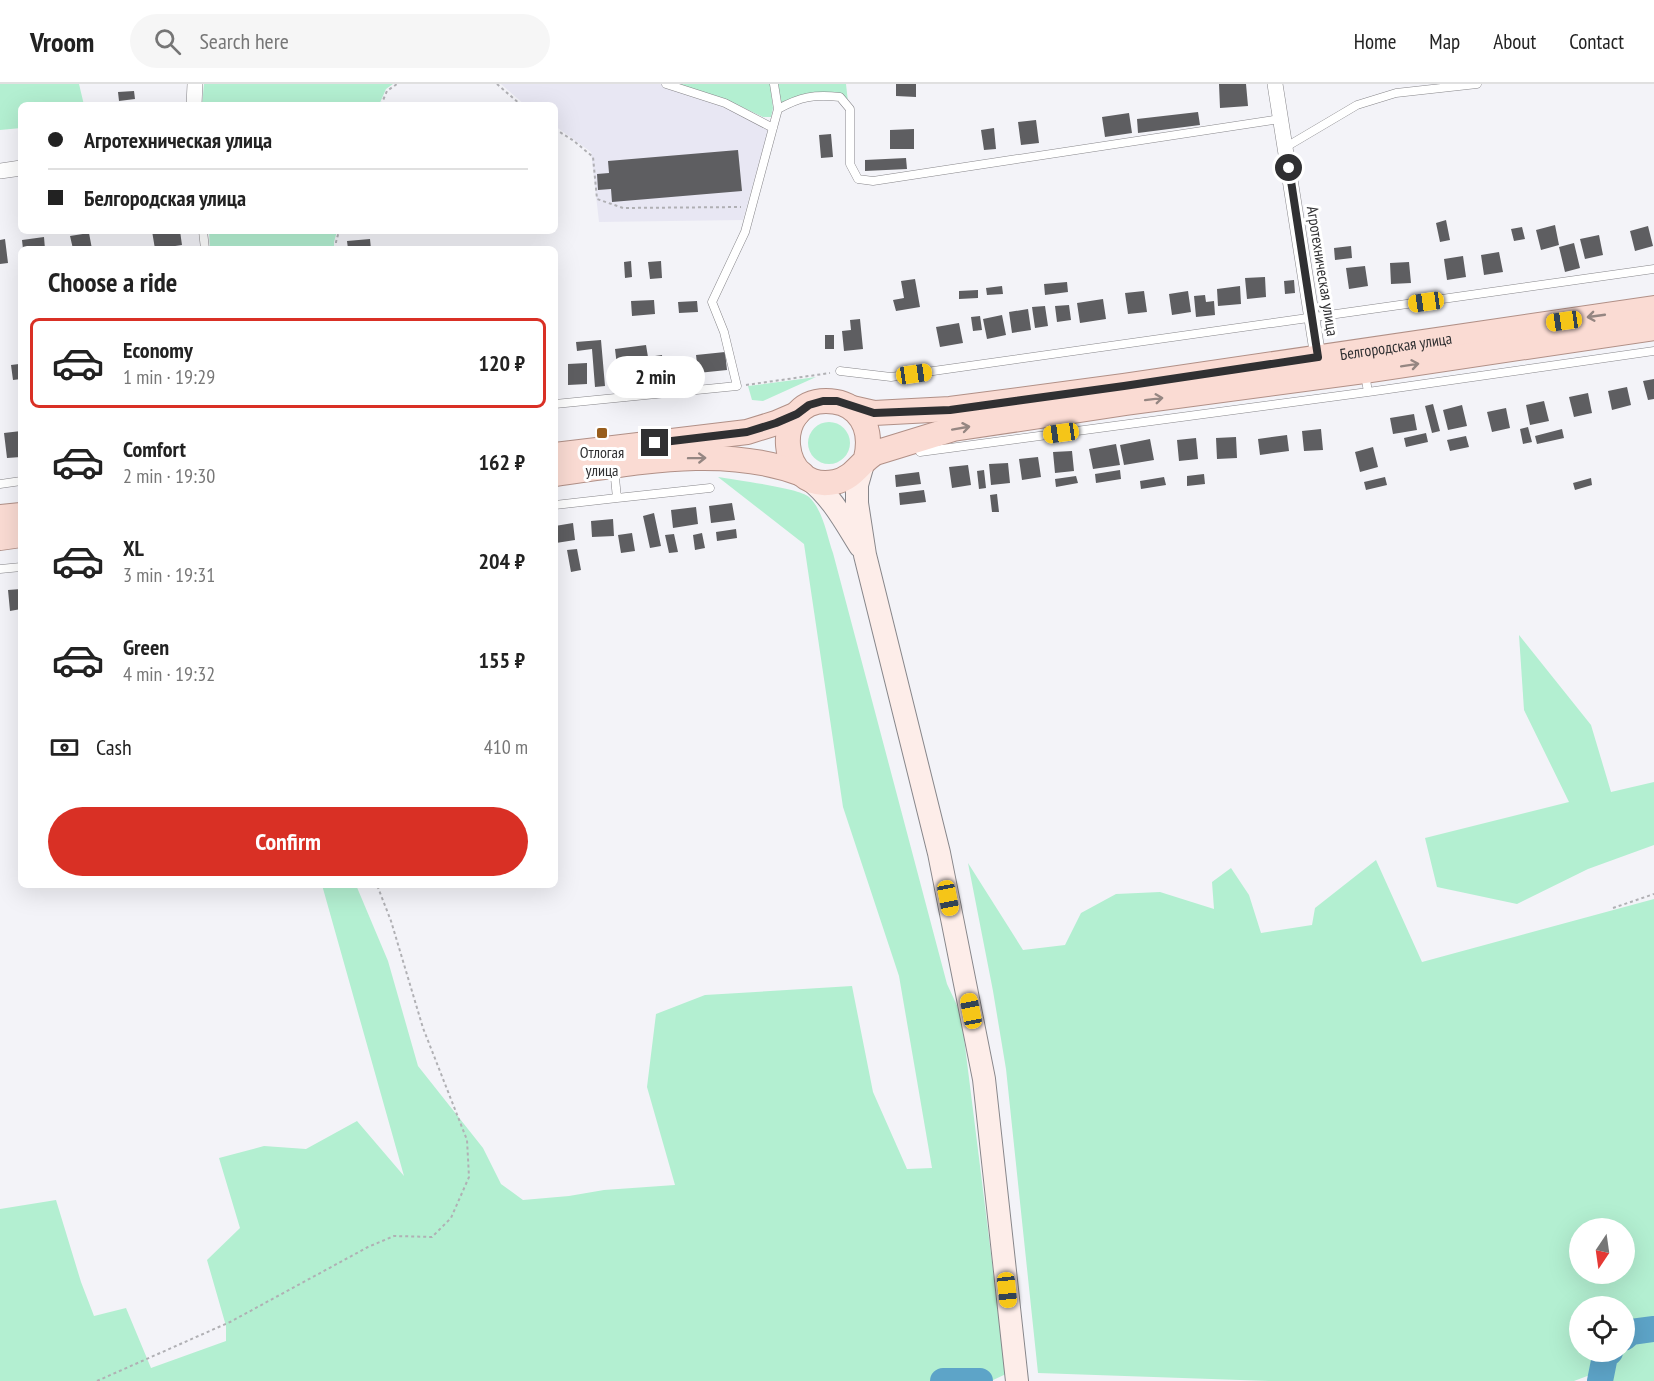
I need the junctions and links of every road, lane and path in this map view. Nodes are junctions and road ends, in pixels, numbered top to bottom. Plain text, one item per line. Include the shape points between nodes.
1 (195, 84) edge
2 (398, 84) edge
3 (497, 84) edge
4 (666, 84) edge
5 (774, 84) edge
6 (1275, 84) edge
7 (1477, 84) edge
8 (194, 102) edge
9 (382, 102) edge
10 (518, 102) edge
11 (778, 109) junction
12 (1280, 119) junction
13 (773, 128) junction
14 (558, 131) edge
15 (1286, 147) junction
16 (18, 168) edge
17 (0, 171) edge
18 (752, 206) junction
19 (1654, 269) edge
20 (1654, 308) edge
21 (1313, 318) junction
22 (1654, 328) edge
23 (1654, 351) edge
24 (1318, 357) junction
25 (840, 371) joint
26 (1366, 382) junction
27 (737, 386) junction
28 (558, 404) edge
29 (852, 408) junction
30 (797, 414) junction
31 (920, 452) dead end
32 (558, 455) edge
33 (864, 461) junction
34 (614, 466) junction
35 (558, 474) edge
36 (805, 477) junction
37 (18, 481) edge
38 (0, 484) edge
39 (710, 488) dead end
40 (617, 498) junction
41 (558, 505) edge
42 (18, 515) edge
43 (0, 518) edge
44 (18, 535) edge
45 (0, 538) edge
46 (866, 555) junction
47 (18, 567) edge
48 (0, 569) edge
49 (377, 888) edge
50 (1654, 894) edge
51 (1613, 908) dead end
52 (1016, 1370) edge
53 (97, 1381) edge

1 - 8 street
2 - 9 path via 387,91
3 - 10 path
4 - 13 lane via 725,103
5 - 11 lane
6 - 12 street, Агротехническая улица
7 - 15 lane via 1396,93 1357,105
11 - 12 lane via 794,100 818,95 840,97 850,109 850,164 858,179 873,181
11 - 13 lane
12 - 15 street, Агротехническая улица
13 - 18 lane
14 - 18 path via 593,157 597,199 622,208
15 - 21 street, Агротехническая улица
16 - 17 street
18 - 27 lane via 745,232 712,302
19 - 21 lane
20 -> 24 main road, Белгородская улица
21 - 24 street, Агротехническая улица
21 - 25 lane via 891,377
26 -> 22 main road, Белгородская улица
23 - 26 lane
24 - 29 main road, Белгородская улица via 950,410 874,413
25 - 27 path
26 - 31 lane
33 -> 26 main road, Белгородская улица via 886,449 953,429 1126,403
27 - 28 lane
29 - 30 main road via 837,401 823,401
29 - 33 main road via 862,418 869,439
30 - 32 main road via 747,432
30 - 36 main road via 787,436 787,447 794,465
33 - 36 main road via 856,472 836,482
33 - 46 main road via 856,485
34 - 35 main road
34 -> 36 main road via 676,459 744,459 777,465
34 - 40 lane
36 - 46 main road via 836,507
37 - 38 lane
39 - 40 lane
40 - 41 lane
42 - 43 main road
44 - 45 main road
46 - 52 main road via 939,853 984,1079
47 - 48 lane
49 - 53 path via 423,1028 467,1140 469,1177 451,1218 432,1237 394,1236 368,1247 230,1323
50 - 51 path

